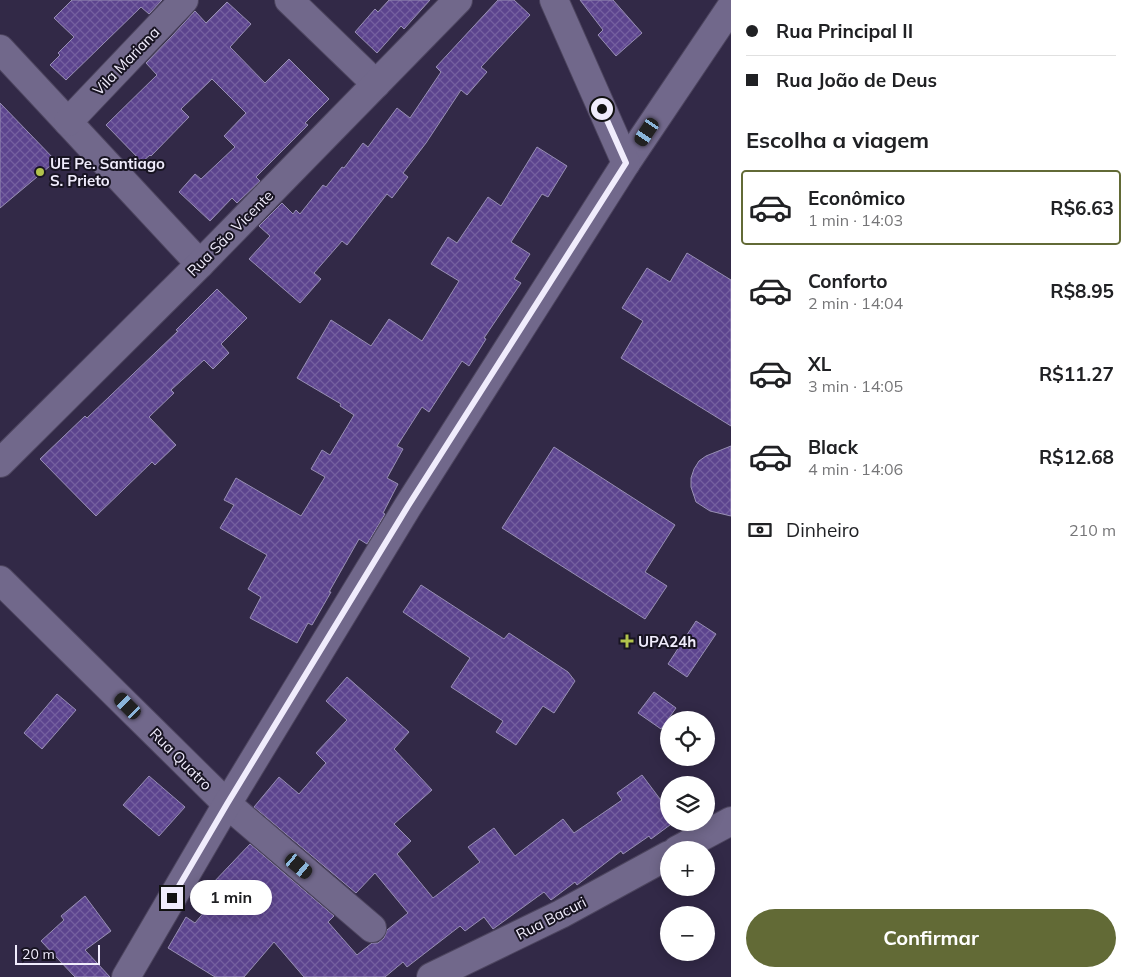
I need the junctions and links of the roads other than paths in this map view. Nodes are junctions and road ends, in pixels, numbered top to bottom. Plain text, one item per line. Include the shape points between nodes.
1 (184, 0) edge
2 (289, 0) edge
3 (458, 0) edge
4 (554, 0) edge
5 (731, 7) edge
6 (0, 49) edge
7 (376, 84) junction
8 (68, 122) junction
9 (626, 163) junction
10 (200, 264) junction
11 (0, 463) edge
12 (0, 580) edge
13 (227, 804) junction
14 (731, 821) edge
15 (694, 841) edge
16 (660, 860) edge
17 (372, 928) dead end
18 (126, 977) edge
19 (430, 977) edge

1 - 8 street, Vila Mariana
2 - 7 street
3 - 7 street, Rua São Vicente
4 - 9 street
5 - 9 street
6 - 8 street
7 - 10 street, Rua São Vicente
8 - 10 street
9 - 13 street via 408,506
10 - 11 street, Rua São Vicente
12 - 13 street, Rua Quatro
13 - 17 street, Rua Quatro
13 - 18 street
14 - 15 street
16 - 19 street, Rua Bacuri via 561,914

